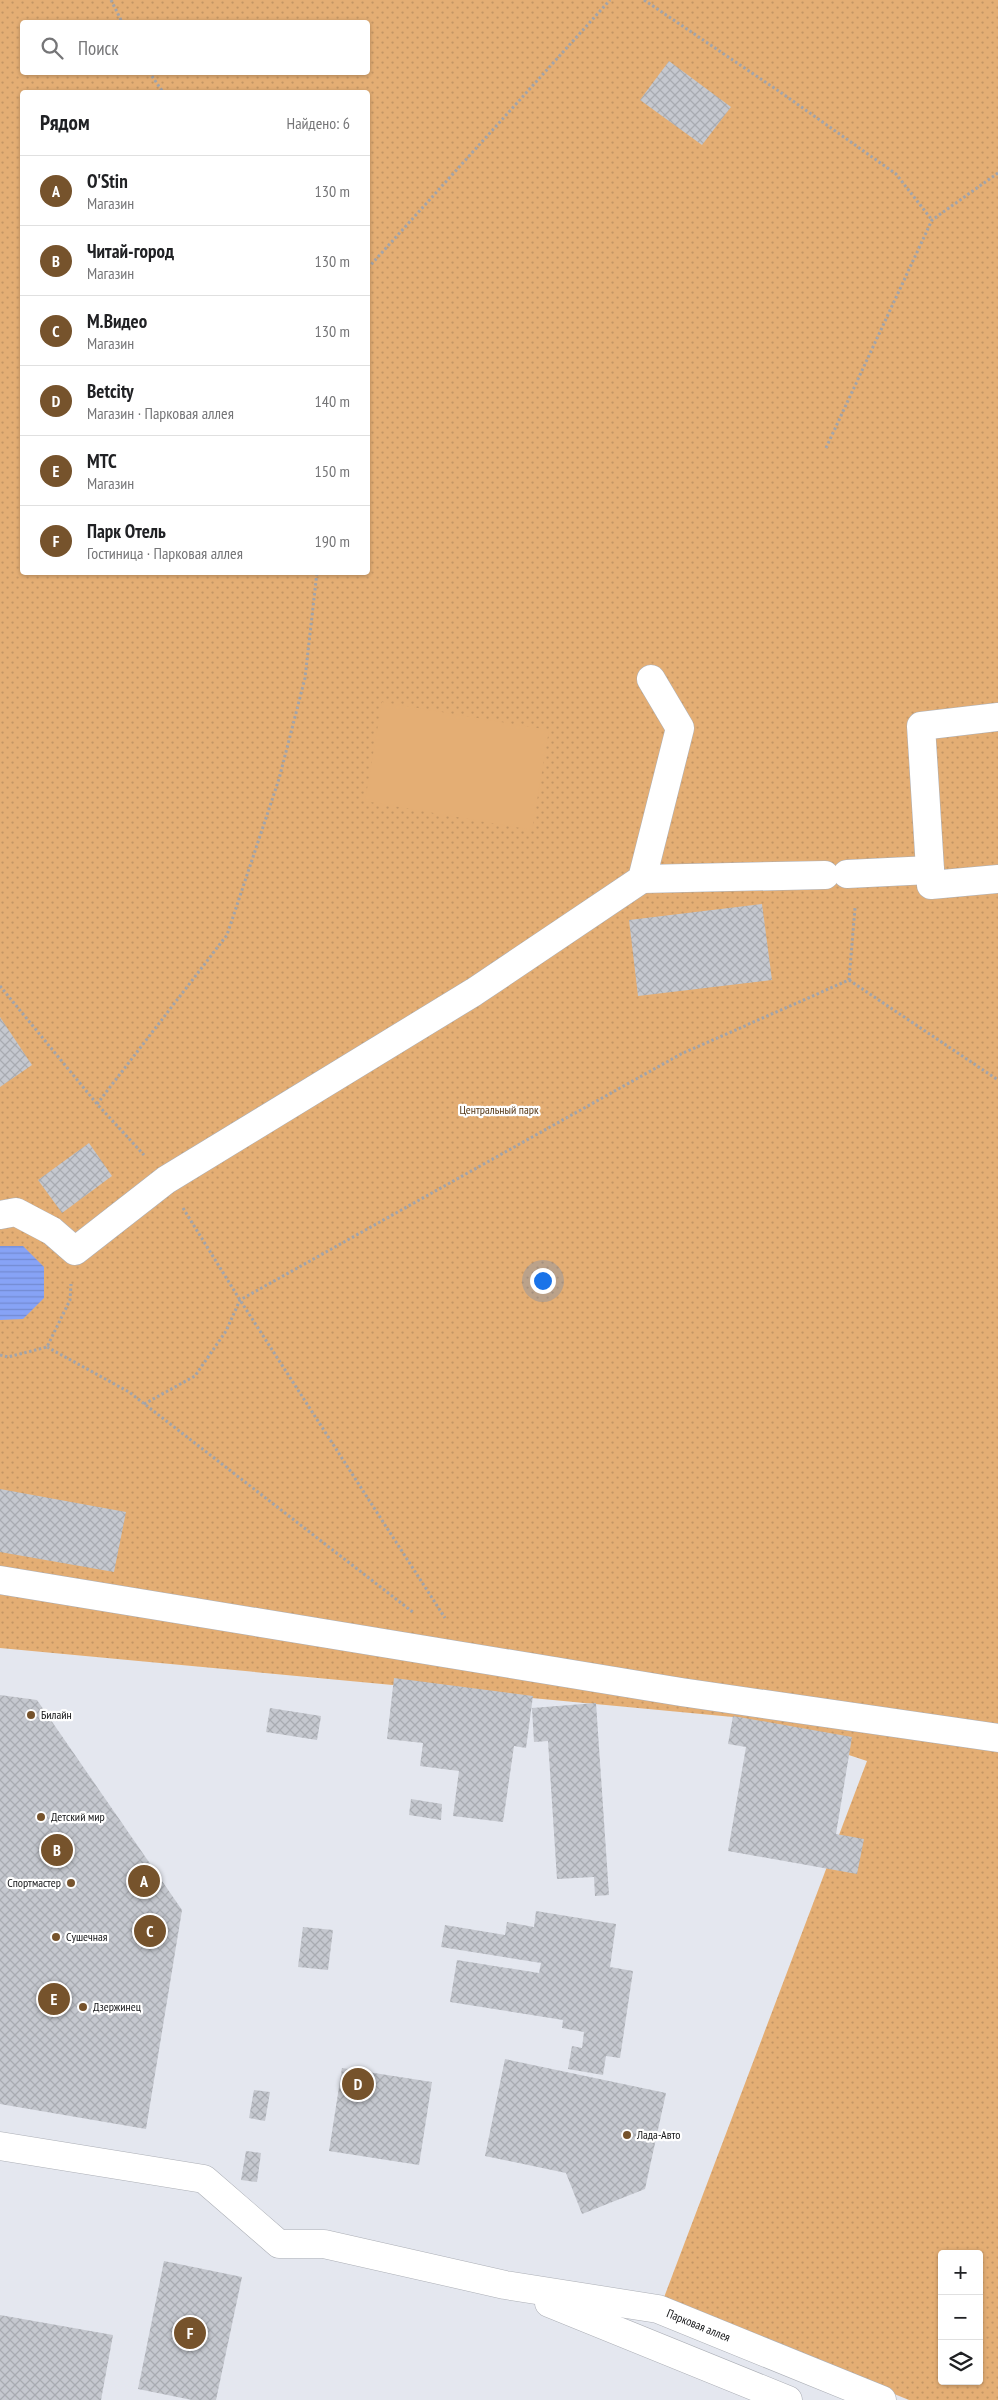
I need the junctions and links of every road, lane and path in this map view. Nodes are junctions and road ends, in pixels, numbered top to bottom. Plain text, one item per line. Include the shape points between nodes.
1 (111, 0) edge
2 (610, 0) edge
3 (644, 0) edge
4 (121, 20) edge
5 (151, 75) edge
6 (162, 90) edge
7 (998, 173) edge
8 (932, 220) junction
9 (370, 266) edge
10 (826, 448) dead end
11 (317, 575) edge
12 (652, 678) dead end
13 (998, 717) edge
14 (930, 870) junction
15 (844, 874) junction
16 (642, 879) junction
17 (998, 879) edge
18 (849, 980) junction
19 (0, 986) edge
20 (998, 1080) edge
21 (97, 1104) junction
22 (166, 1180) junction
23 (0, 1215) edge
24 (75, 1251) junction
25 (240, 1300) junction
26 (47, 1347) junction
27 (0, 1355) edge
28 (144, 1404) junction
29 (0, 1580) edge
30 (416, 1614) dead end
31 (470, 1656) junction
32 (998, 1738) edge
33 (0, 2146) edge
34 (505, 2285) junction
35 (788, 2400) edge
36 (882, 2400) edge

1 - 4 path
2 - 9 path
3 - 8 path via 896,174
5 - 6 path
7 - 8 path
8 - 10 path
11 - 21 path via 305,678 279,779 227,935
12 - 16 street via 680,728
13 - 14 street via 921,726
14 - 15 street
14 - 17 street via 931,885
15 - 16 street
15 - 18 path
16 - 22 street via 474,992
18 - 20 path
18 - 25 path via 681,1054
19 - 21 path
21 - 22 path
22 - 24 street
22 - 25 path
23 - 24 street via 16,1212 52,1231
24 - 26 path via 70,1300
25 - 28 path via 226,1331 195,1376
25 - 31 path
26 - 27 path via 8,1357
26 - 28 path
28 - 30 path
29 - 31 street
31 - 32 street via 681,1692
33 - 34 street, Парковая аллея via 204,2179 278,2244 324,2244
34 - 35 street, Парковая аллея
34 - 36 street, Парковая аллея via 658,2309

